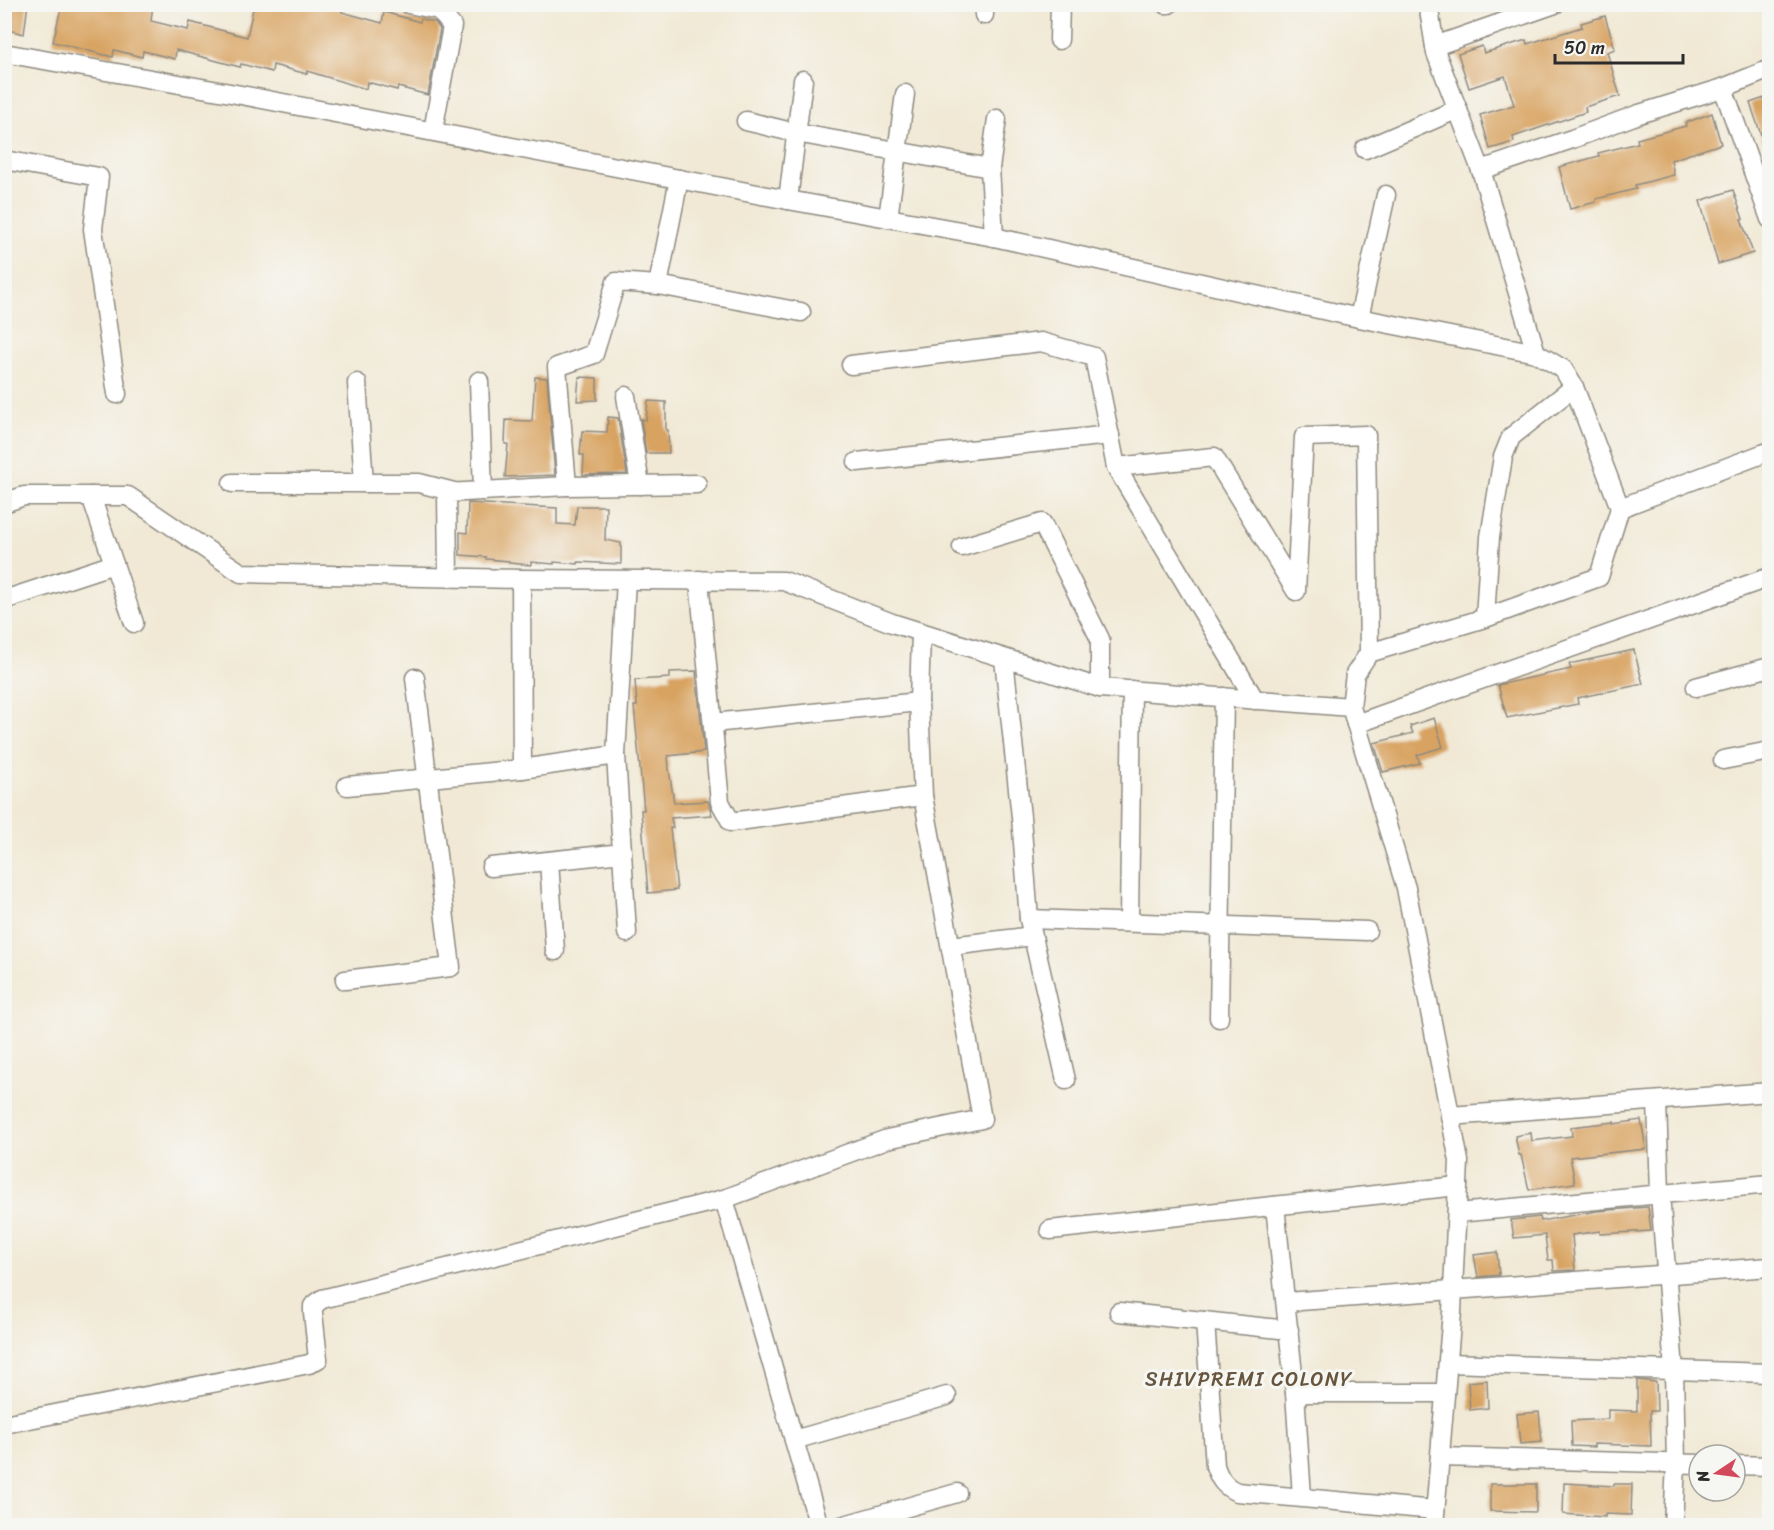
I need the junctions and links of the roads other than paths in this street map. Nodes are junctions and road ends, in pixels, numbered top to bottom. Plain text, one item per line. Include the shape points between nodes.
1 (408, 4) edge
2 (1060, 4) edge
3 (1428, 4) edge
4 (1555, 4) edge
5 (1059, 40) dead end
6 (1435, 46) junction
7 (4, 53) edge
8 (1770, 69) edge
9 (803, 80) dead end
10 (1723, 88) junction
11 (905, 94) dead end
12 (1458, 109) junction
13 (997, 119) dead end
14 (746, 121) dead end
15 (433, 132) junction
16 (796, 133) junction
17 (1365, 149) dead end
18 (897, 151) junction
19 (4, 160) edge
20 (990, 168) junction
21 (1481, 170) junction
22 (679, 179) junction
23 (1386, 195) dead end
24 (788, 200) junction
25 (888, 218) junction
26 (1770, 219) edge
27 (994, 237) junction
28 (658, 285) junction
29 (801, 312) dead end
30 (1359, 318) junction
31 (1536, 353) junction
32 (851, 365) dead end
33 (479, 381) dead end
34 (357, 383) dead end
35 (1574, 387) junction
36 (117, 394) dead end
37 (626, 396) dead end
38 (1110, 435) junction
39 (1770, 451) edge
40 (857, 462) dead end
41 (1116, 467) junction
42 (232, 483) dead end
43 (364, 483) junction
44 (698, 484) dead end
45 (640, 485) junction
46 (567, 486) junction
47 (483, 490) junction
48 (454, 492) junction
49 (91, 496) junction
50 (4, 503) edge
51 (1620, 507) junction
52 (962, 547) dead end
53 (114, 564) junction
54 (1770, 577) edge
55 (448, 578) junction
56 (522, 579) junction
57 (626, 580) junction
58 (699, 580) junction
59 (4, 600) edge
60 (1485, 618) junction
61 (134, 623) dead end
62 (921, 633) junction
63 (1369, 653) junction
64 (1004, 659) junction
65 (1770, 667) edge
66 (415, 678) dead end
67 (1696, 687) dead end
68 (1100, 688) junction
69 (1132, 690) junction
70 (1224, 697) junction
71 (1255, 700) junction
72 (919, 702) junction
73 (1354, 716) junction
74 (712, 723) junction
75 (1770, 751) edge
76 (616, 754) junction
77 (1723, 760) dead end
78 (522, 769) junction
79 (427, 778) junction
80 (347, 786) dead end
81 (923, 796) junction
82 (622, 853) junction
83 (549, 861) junction
84 (491, 867) dead end
85 (1129, 922) junction
86 (1220, 926) junction
87 (1031, 928) junction
88 (1367, 931) dead end
89 (627, 933) dead end
90 (951, 946) junction
91 (555, 951) dead end
92 (345, 980) dead end
93 (1219, 1018) dead end
94 (1066, 1080) dead end
95 (1770, 1092) edge
96 (1657, 1101) junction
97 (1450, 1116) junction
98 (1770, 1184) edge
99 (1458, 1186) junction
100 (1660, 1194) junction
101 (724, 1199) junction
102 (1275, 1206) junction
103 (1457, 1213) junction
104 (1050, 1230) dead end
105 (1770, 1267) edge
106 (1667, 1274) junction
107 (1453, 1290) junction
108 (1286, 1302) junction
109 (1119, 1312) dead end
110 (1205, 1321) junction
111 (1288, 1330) junction
112 (1448, 1363) junction
113 (1674, 1370) junction
114 (1770, 1373) edge
115 (1295, 1393) junction
116 (1445, 1393) junction
117 (947, 1396) dead end
118 (4, 1424) edge
119 (794, 1440) junction
120 (1440, 1457) junction
121 (1677, 1463) junction
122 (1687, 1463) edge
123 (1747, 1465) edge
124 (1770, 1466) edge
125 (957, 1492) dead end
126 (1302, 1497) junction
127 (1435, 1518) edge
128 (819, 1526) edge
129 (841, 1526) edge
130 (1673, 1526) edge

1 - 15 street via 439,10 452,26
2 - 5 street
3 - 6 street
4 - 6 street
6 - 12 street
7 - 15 street
8 - 10 street
9 - 16 street
10 - 21 street
10 - 26 street
11 - 18 street
12 - 17 street
12 - 21 street
13 - 20 street
14 - 16 street
15 - 22 street
16 - 18 street
16 - 24 street
18 - 20 street
18 - 25 street
19 - 36 street via 99,177 93,229
20 - 27 street
21 - 31 street
22 - 24 street
22 - 28 street
23 - 30 street
24 - 25 street
25 - 27 street
27 - 30 street
28 - 29 street
28 - 46 street via 616,282 594,354 557,367
30 - 31 street
31 - 35 street via 1563,369
32 - 38 street via 1041,342 1094,357
33 - 47 street
34 - 43 street
35 - 51 street
35 - 60 street via 1511,437 1503,457 1490,537
37 - 45 street
38 - 40 street
38 - 41 street
39 - 51 street
41 - 63 street via 1214,457 1296,591 1304,437 1366,435
41 - 71 street
42 - 43 street
43 - 48 street via 419,483
44 - 45 street
45 - 46 street
46 - 47 street
47 - 48 street
48 - 55 street via 447,493
49 - 50 street via 24,496
49 - 53 street
49 - 55 street via 128,496 241,573
51 - 60 street via 1599,577
52 - 68 street via 1042,523 1101,639
53 - 59 street
53 - 61 street
54 - 73 street
55 - 56 street
56 - 57 street
56 - 78 street
57 - 58 street
57 - 76 street
58 - 62 street via 784,581
58 - 74 street
60 - 63 street
62 - 64 street
62 - 72 street
63 - 73 street via 1355,674
64 - 68 street
64 - 87 street
65 - 67 street
66 - 79 street
68 - 69 street
69 - 70 street
69 - 85 street
70 - 71 street
70 - 86 street
71 - 73 street
72 - 74 street
72 - 81 street
73 - 97 street via 1406,888
74 - 81 street via 720,802 731,822
75 - 77 street
76 - 78 street
76 - 82 street
78 - 79 street
79 - 80 street
79 - 92 street via 451,968
81 - 90 street
82 - 83 street
82 - 89 street
83 - 84 street
83 - 91 street
85 - 86 street
85 - 87 street
86 - 88 street
86 - 93 street
87 - 90 street
87 - 94 street
90 - 101 street via 982,1119 887,1139
95 - 96 street
96 - 97 street
96 - 100 street
97 - 99 street via 1459,1161
98 - 100 street
99 - 102 street
99 - 103 street
100 - 103 street
100 - 106 street
101 - 118 street via 322,1299 313,1306 312,1313 318,1359 309,1364
101 - 119 street
102 - 104 street
102 - 108 street
103 - 107 street
105 - 106 street
106 - 107 street
106 - 113 street
107 - 108 street
107 - 112 street
108 - 111 street
109 - 110 street
110 - 111 street
110 - 126 street via 1215,1466 1220,1479 1237,1492
111 - 115 street
112 - 113 street
112 - 116 street
113 - 114 street
113 - 121 street
115 - 116 street
115 - 126 street
116 - 120 street
117 - 119 street
119 - 128 street
120 - 121 street
120 - 127 street
121 - 122 street
121 - 130 street
123 - 124 street
125 - 129 street
126 - 127 street

